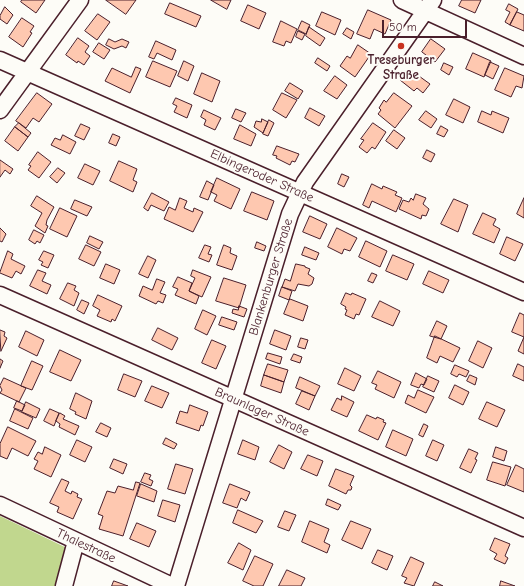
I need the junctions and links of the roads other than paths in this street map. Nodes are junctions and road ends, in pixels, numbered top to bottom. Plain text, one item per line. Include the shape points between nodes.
1 (80, 0) edge
2 (402, 0) edge
3 (429, 5) edge
4 (524, 56) edge
5 (0, 60) edge
6 (27, 72) junction
7 (0, 110) edge
8 (300, 192) junction
9 (524, 292) edge
10 (0, 295) edge
11 (234, 400) junction
12 (0, 505) edge
13 (524, 528) edge
14 (76, 541) junction
15 (64, 586) edge
16 (172, 586) edge
17 (176, 586) edge

1 - 6 street
2 - 3 street
3 - 4 street
3 - 8 street, Blankenburger Straße
5 - 6 street, Elbingeroder Straße
6 - 7 street
6 - 8 street, Elbingeroder Straße
8 - 9 street, Elbingeroder Straße
8 - 11 street, Blankenburger Straße via 275,260
10 - 11 street, Braunlager Straße
11 - 13 street, Braunlager Straße
11 - 17 street, Blankenburger Straße
12 - 14 street, Thalestraße
14 - 15 street
14 - 16 street, Thalestraße

